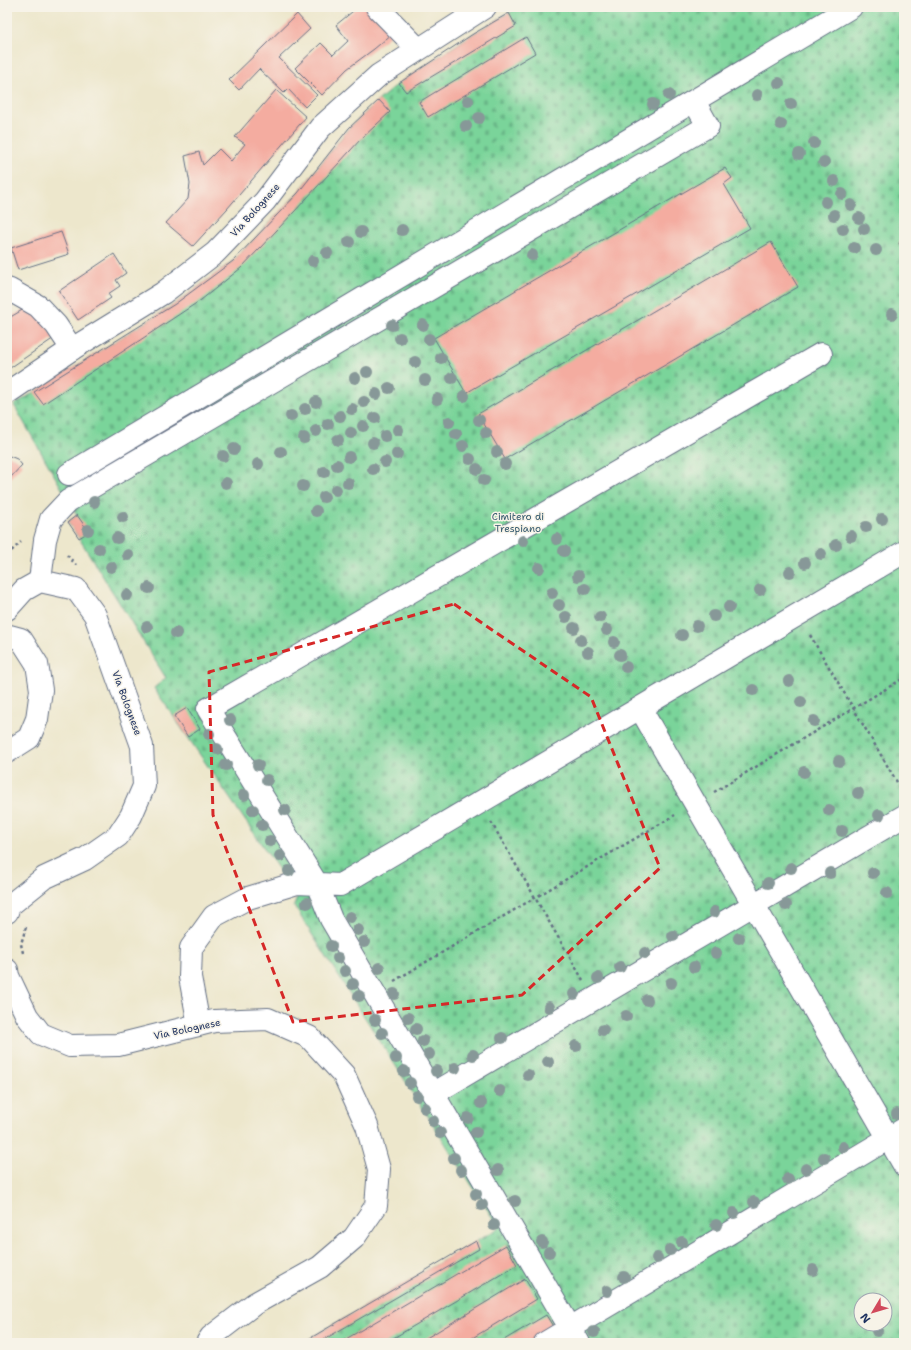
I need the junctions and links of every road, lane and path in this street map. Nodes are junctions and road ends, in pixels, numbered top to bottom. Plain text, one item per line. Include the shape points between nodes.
1 (377, 7) edge
2 (485, 7) edge
3 (850, 7) edge
4 (418, 50) junction
5 (694, 101) junction
6 (7, 289) edge
7 (72, 349) junction
8 (821, 354) dead end
9 (7, 393) edge
10 (69, 474) dead end
11 (904, 552) edge
12 (40, 581) junction
13 (7, 609) edge
14 (798, 615) junction
15 (7, 636) edge
16 (904, 678) edge
17 (640, 708) junction
18 (854, 708) junction
19 (7, 752) edge
20 (904, 794) edge
21 (480, 802) junction
22 (696, 803) junction
23 (904, 816) edge
24 (317, 884) junction
25 (535, 898) junction
26 (754, 905) junction
27 (7, 912) edge
28 (7, 970) edge
29 (374, 992) junction
30 (594, 999) junction
31 (199, 1025) junction
32 (434, 1094) junction
33 (896, 1134) edge
34 (904, 1165) edge
35 (575, 1336) edge
36 (206, 1343) edge
37 (545, 1343) edge

1 - 4 street
2 - 4 street, Via Bolognese
3 - 5 street
4 - 7 street, Via Bolognese via 379,75 320,128 265,201 215,253 163,293
5 - 10 street
5 - 12 street via 708,126 68,501 51,519 45,540
6 - 7 street via 38,306 56,325
7 - 9 street, Via Bolognese
8 - 24 street via 208,709
11 - 14 street
12 - 13 street via 24,590
12 - 27 street, Via Bolognese via 76,589 95,615 142,746 144,786 131,816 118,836 85,859 44,878 8,906
14 - 17 street
14 - 18 path
15 - 19 street via 21,639 37,664 41,690 38,719 29,738
16 - 18 path
17 - 21 street
17 - 22 street
18 - 20 path
18 - 22 path
21 - 24 street via 340,885
21 - 25 path
22 - 25 path
22 - 26 street
23 - 26 street
24 - 29 street via 331,919
24 - 31 street via 297,883 248,898 214,916 191,948 190,977
25 - 29 path
25 - 30 path
26 - 30 street
26 - 33 street
28 - 31 street, Via Bolognese via 27,1016 41,1034 70,1046 118,1045
29 - 32 street
30 - 32 street
31 - 36 street, Via Bolognese via 214,1021 268,1019 309,1037 344,1075 368,1126 379,1169 376,1206 354,1238 320,1267 254,1304
32 - 35 street
33 - 34 street
33 - 35 street
35 - 37 street

